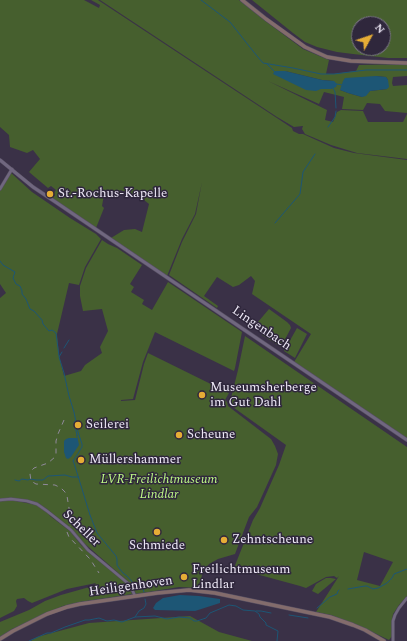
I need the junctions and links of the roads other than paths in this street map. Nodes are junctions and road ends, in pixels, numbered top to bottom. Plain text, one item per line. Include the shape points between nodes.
1 (242, 0) edge
2 (407, 63) edge
3 (0, 160) edge
4 (12, 169) junction
5 (0, 189) edge
6 (407, 440) edge
7 (0, 500) edge
8 (135, 596) junction
9 (407, 598) edge
10 (0, 639) edge
11 (384, 641) edge
12 (393, 641) edge

1 - 2 main road via 305,47 327,57 351,61
3 - 4 street, Lingenbach
4 - 5 street
4 - 6 street, Lingenbach via 33,187
7 - 8 street, Scheller via 12,499 38,504 71,530 88,550 130,585
8 - 10 main road, Heiligenhoven via 67,607 47,614
8 - 11 main road, Heiligenhoven via 189,590 215,593 335,619 365,630
9 - 12 street via 398,608 393,621

